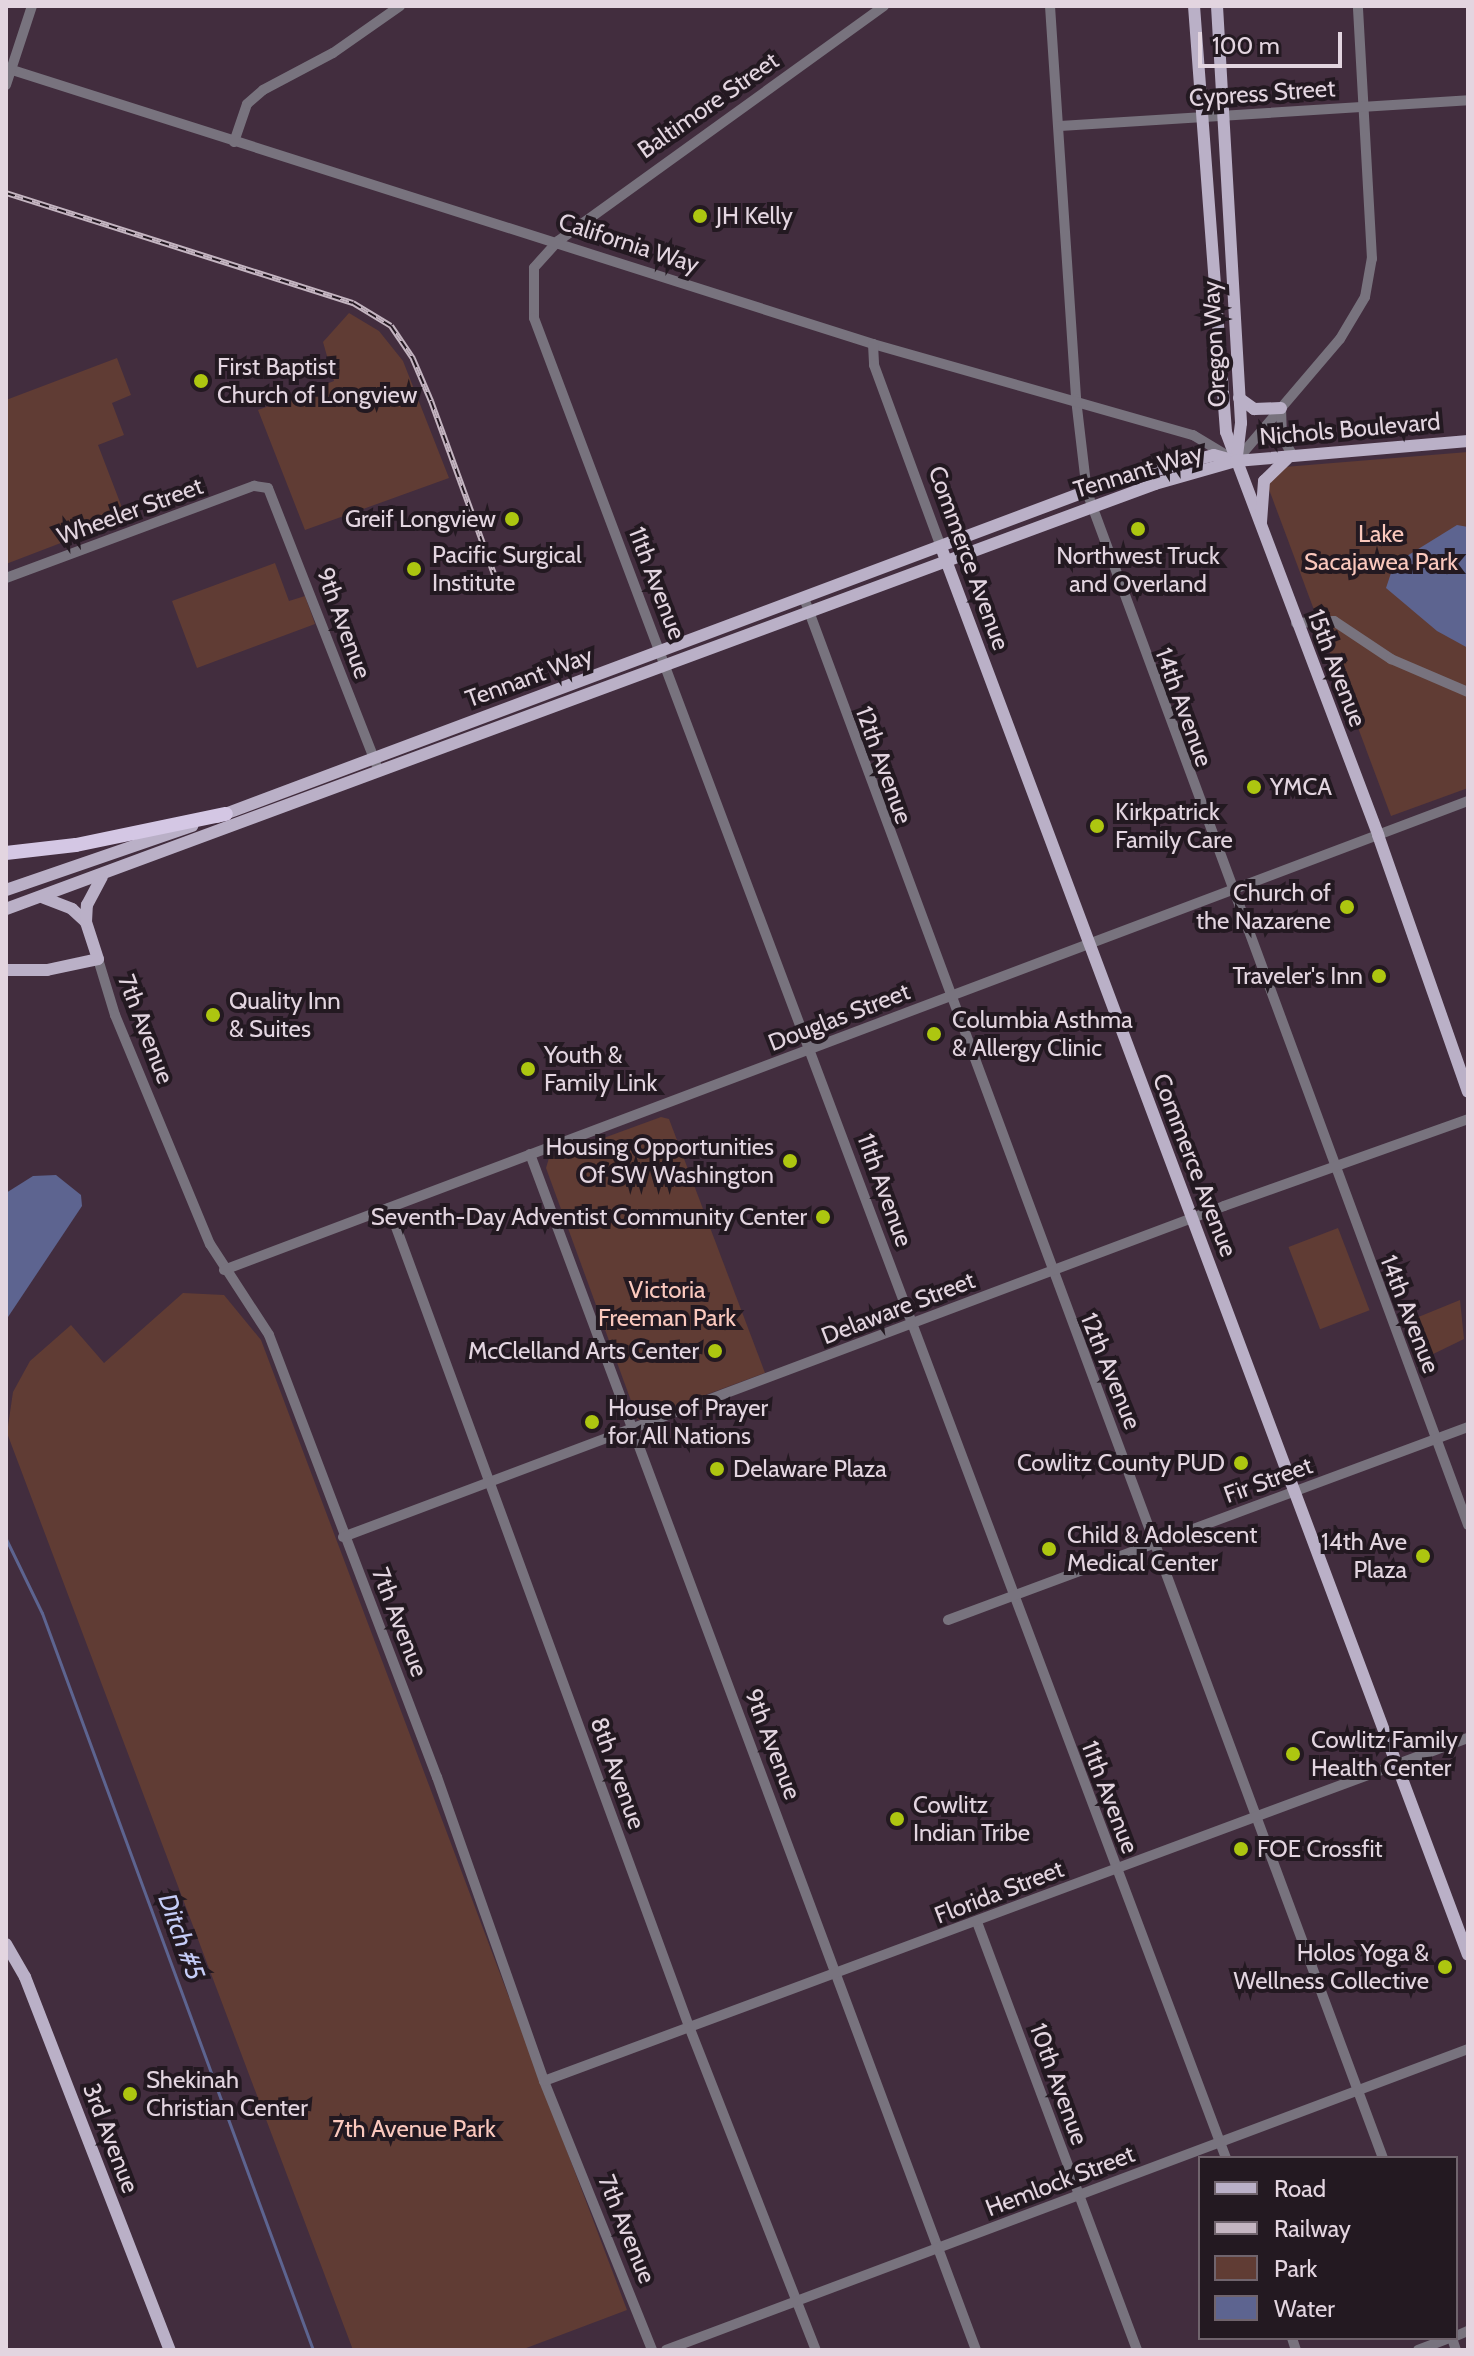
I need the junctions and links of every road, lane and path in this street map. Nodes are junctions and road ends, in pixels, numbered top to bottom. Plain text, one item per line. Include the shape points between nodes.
1 (32, 6) edge
2 (400, 6) edge
3 (884, 6) edge
4 (1050, 6) edge
5 (1194, 6) edge
6 (1217, 6) edge
7 (1358, 6) edge
8 (8, 69) edge
9 (6, 85) edge
10 (1468, 100) edge
11 (1365, 106) junction
12 (1224, 114) junction
13 (1201, 117) junction
14 (1060, 126) junction
15 (234, 142) junction
16 (558, 241) junction
17 (873, 344) junction
18 (1239, 398) junction
19 (1076, 399) junction
20 (1281, 408) junction
21 (1468, 441) edge
22 (1293, 456) junction
23 (1236, 461) junction
24 (268, 488) joint
25 (1087, 492) junction
26 (1092, 507) junction
27 (1261, 529) junction
28 (941, 547) junction
29 (946, 562) junction
30 (6, 578) edge
31 (804, 598) junction
32 (809, 613) junction
33 (1296, 623) junction
34 (661, 651) junction
35 (667, 666) junction
36 (1468, 692) edge
37 (374, 758) junction
38 (380, 773) junction
39 (1468, 801) edge
40 (226, 814) junction
41 (1378, 835) junction
42 (6, 853) edge
43 (102, 877) junction
44 (6, 890) edge
45 (1231, 891) junction
46 (41, 898) junction
47 (6, 909) edge
48 (86, 922) junction
49 (1089, 943) junction
50 (98, 959) junction
51 (6, 970) edge
52 (950, 996) junction
53 (813, 1048) junction
54 (1468, 1092) edge
55 (1468, 1119) edge
56 (530, 1154) junction
57 (1334, 1168) junction
58 (389, 1208) junction
59 (1191, 1218) junction
60 (224, 1270) junction
61 (1050, 1271) junction
62 (913, 1325) junction
63 (1468, 1427) edge
64 (635, 1430) junction
65 (1437, 1439) junction
66 (493, 1482) junction
67 (1297, 1491) junction
68 (1468, 1525) edge
69 (343, 1537) junction
70 (1157, 1542) junction
71 (1014, 1596) junction
72 (948, 1620) dead end
73 (1468, 1738) edge
74 (1397, 1764) junction
75 (1258, 1817) junction
76 (1116, 1870) junction
77 (977, 1922) junction
78 (6, 1944) edge
79 (1468, 1955) edge
80 (836, 1973) junction
81 (690, 2029) junction
82 (1468, 2049) edge
83 (544, 2081) junction
84 (1358, 2091) junction
85 (1220, 2141) junction
86 (1225, 2156) edge
87 (1382, 2156) edge
88 (1078, 2195) junction
89 (939, 2248) junction
90 (797, 2301) junction
91 (1445, 2340) edge
92 (170, 2350) edge
93 (652, 2350) edge
94 (666, 2350) edge
95 (816, 2350) edge
96 (976, 2350) edge
97 (1137, 2350) edge
98 (1418, 2350) edge

1 - 8 street
2 - 15 street via 333,53 263,90 247,104
3 - 16 street, Baltimore Street
4 - 14 street, 14th Avenue
5 - 13 main road, Oregon Way
6 - 12 main road, Oregon Way
7 - 11 street
8 - 9 street
8 - 15 street, California Way
10 - 11 street, Cypress Street
11 - 12 street, Cypress Street
11 - 20 street via 1372,259 1365,297 1340,339
12 - 13 street, Cypress Street
12 - 18 main road, Oregon Way
13 - 14 street, Cypress Street
13 - 23 main road, Oregon Way via 1226,432
14 - 19 street, 14th Avenue
15 - 16 street, California Way
16 - 17 street, California Way
16 - 34 street, 11th Avenue via 534,268 534,318
17 - 19 street, California Way
17 - 28 street, Commerce Avenue via 874,365
18 - 20 main road via 1254,409
18 - 23 main road, Oregon Way
19 - 23 street, California Way via 1193,435
19 - 25 street, 14th Avenue
20 - 22 street via 1282,437
20 - 23 street
21 - 22 main road, Nichols Boulevard
22 - 23 main road, Nichols Boulevard
22 - 27 main road via 1274,467 1264,481
23 - 25 main road, Tennant Way via 1214,455 1171,463
23 - 26 main road, Tennant Way
23 - 27 main road, 15th Avenue
24 - 30 street, Wheeler Street via 254,486
24 - 37 street, 9th Avenue
25 - 26 street, 14th Avenue
25 - 28 main road, Tennant Way
26 - 29 main road, Tennant Way
26 - 45 street, 14th Avenue
27 - 33 main road, 15th Avenue
28 - 29 main road, Commerce Avenue
28 - 31 main road, Tennant Way
29 - 32 main road, Tennant Way
29 - 49 main road, Commerce Avenue
31 - 32 street, 12th Avenue
31 - 34 main road, Tennant Way
32 - 35 main road, Tennant Way
32 - 52 street, 12th Avenue
33 - 36 street via 1334,621 1391,659
33 - 41 main road, 15th Avenue
34 - 35 street, 11th Avenue
34 - 37 main road, Tennant Way
35 - 38 main road, Tennant Way
35 - 53 street, 11th Avenue
37 - 38 street, 9th Avenue
37 - 40 main road, Tennant Way
38 - 43 main road, Tennant Way
39 - 41 street, Douglas Street
40 - 42 highway via 76,845
40 - 44 main road, Tennant Way
41 - 45 street, Douglas Street
41 - 54 main road, 15th Avenue
43 - 46 main road, Tennant Way
43 - 48 main road via 91,893
45 - 49 street, Douglas Street
45 - 57 street, 14th Avenue
46 - 47 main road, Tennant Way
46 - 48 main road via 65,905
48 - 50 main road, 7th Avenue
49 - 52 street, Douglas Street
49 - 59 main road, Commerce Avenue
50 - 51 main road via 47,970
50 - 60 street, 7th Avenue via 115,1015
52 - 53 street, Douglas Street
52 - 61 street, 12th Avenue
53 - 56 street, Douglas Street
53 - 62 street, 11th Avenue
55 - 57 street, Delaware Street
56 - 58 street, Douglas Street
56 - 64 street, 9th Avenue
57 - 59 street, Delaware Street
57 - 65 street, 14th Avenue
58 - 60 street, Douglas Street
58 - 66 street, 8th Avenue
59 - 61 street, Delaware Street
59 - 67 main road, Commerce Avenue
60 - 69 street, 7th Avenue via 269,1335
61 - 62 street, Delaware Street
61 - 70 street, 12th Avenue
62 - 64 street, Delaware Street
62 - 71 street, 11th Avenue
63 - 65 street, Fir Street
64 - 66 street, Delaware Street
64 - 80 street, 9th Avenue
65 - 67 street, Fir Street
65 - 68 street, 14th Avenue
66 - 69 street, Delaware Street
66 - 81 street, 8th Avenue
67 - 70 street, Fir Street
67 - 74 main road, Commerce Avenue
69 - 83 street, 7th Avenue via 437,1777
70 - 71 street, Fir Street
70 - 75 street, 12th Avenue
71 - 72 street, Fir Street
71 - 76 street, 11th Avenue
73 - 74 street, Florida Street
74 - 75 street, Florida Street
74 - 79 main road, Commerce Avenue
75 - 76 street, Florida Street
75 - 84 street, 12th Avenue
76 - 77 street, Florida Street
76 - 85 street, 11th Avenue
77 - 80 street, Florida Street
77 - 88 street, 10th Avenue
78 - 92 main road, 3rd Avenue via 25,1977
80 - 81 street, Florida Street
80 - 89 street, 9th Avenue
81 - 83 street, Florida Street
81 - 90 street, 8th Avenue
82 - 84 street, Hemlock Street
83 - 93 street, 7th Avenue
84 - 85 street, Hemlock Street
84 - 87 street, 12th Avenue
85 - 86 street, 11th Avenue
85 - 88 street, Hemlock Street
88 - 89 street, Hemlock Street
88 - 97 street, 10th Avenue
89 - 90 street, Hemlock Street
89 - 96 street, 9th Avenue
90 - 94 street, Hemlock Street
90 - 95 street, 8th Avenue
91 - 98 street

